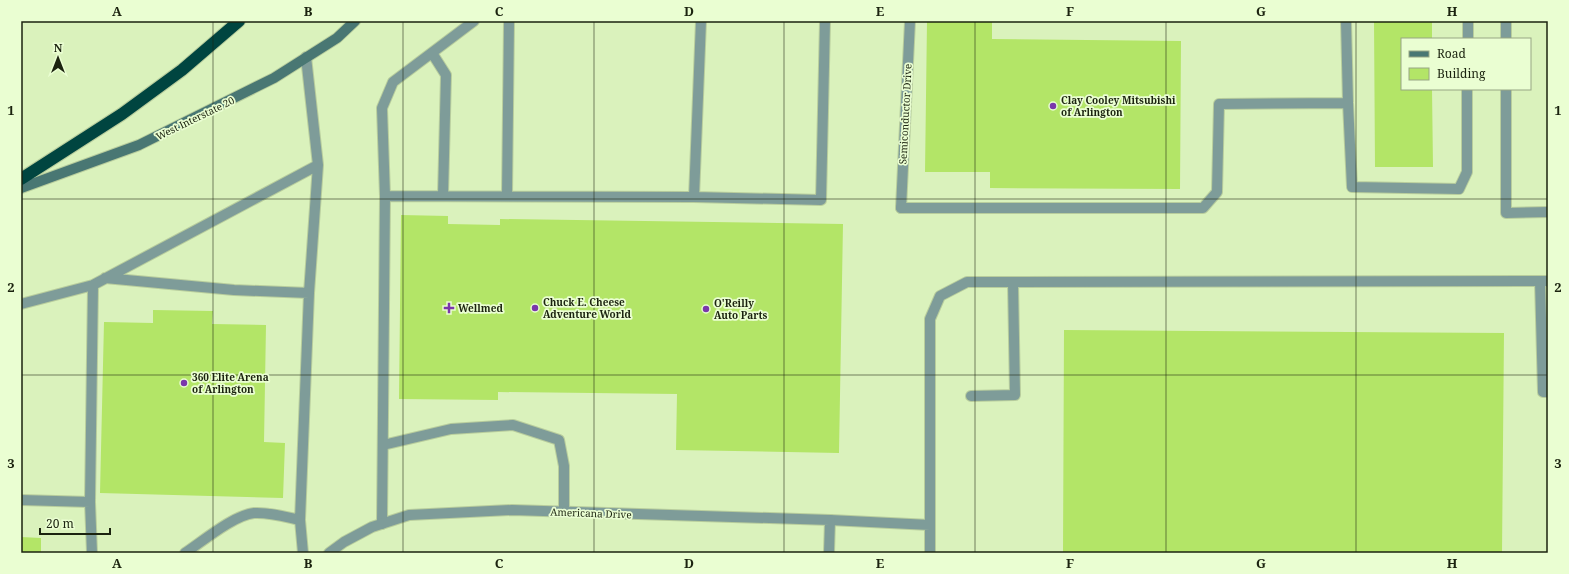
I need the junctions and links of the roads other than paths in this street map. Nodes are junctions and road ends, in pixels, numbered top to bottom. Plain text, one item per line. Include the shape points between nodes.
1 (239, 21) edge
2 (355, 21) edge
3 (474, 21) edge
4 (509, 21) edge
5 (701, 21) edge
6 (825, 21) edge
7 (910, 21) edge
8 (1346, 21) edge
9 (1468, 21) edge
10 (1506, 21) edge
11 (1468, 38) edge
12 (1506, 38) edge
13 (432, 52) junction
14 (306, 57) junction
15 (1467, 90) edge
16 (1506, 90) edge
17 (1348, 103) junction
18 (318, 166) junction
19 (21, 179) edge
20 (21, 188) edge
21 (384, 196) junction
22 (443, 196) junction
23 (507, 196) junction
24 (694, 197) junction
25 (1548, 212) edge
26 (105, 278) junction
27 (1544, 281) edge
28 (1014, 282) junction
29 (93, 285) junction
30 (309, 294) junction
31 (21, 304) edge
32 (1548, 392) edge
33 (971, 396) dead end
34 (383, 445) junction
35 (21, 500) edge
36 (90, 502) junction
37 (564, 512) junction
38 (300, 520) junction
39 (830, 520) junction
40 (382, 524) junction
41 (930, 525) junction
42 (92, 553) edge
43 (185, 553) edge
44 (303, 553) edge
45 (329, 553) edge
46 (829, 553) edge
47 (930, 553) edge

1 - 19 highway via 182,70 122,114
2 - 14 main road, West Interstate 20 via 337,38
3 - 13 street
4 - 23 street
5 - 24 street
6 - 24 street via 821,200
7 - 17 street, Semiconductor Drive via 901,208 1203,208 1217,192 1219,104
8 - 17 street
9 - 11 street
10 - 12 street
13 - 21 street via 393,82 382,108
13 - 22 street via 446,75
14 - 18 street
14 - 20 main road, West Interstate 20 via 274,78 139,145
15 - 17 street via 1467,172 1459,189 1352,187
16 - 25 street via 1506,212
18 - 26 street
18 - 30 street
21 - 22 street
21 - 34 street
22 - 23 street
23 - 24 street
26 - 29 street
26 - 30 street
27 - 28 street
27 - 32 street via 1543,392
28 - 33 street via 1016,395
28 - 41 street via 967,282 940,296 930,318
29 - 31 street
29 - 36 street
30 - 38 street
34 - 37 street via 451,429 513,424 559,440 564,466
34 - 40 street
35 - 36 street
36 - 42 street
37 - 39 street, Americana Drive
37 - 40 street, Americana Drive via 512,510 409,515
38 - 43 street via 254,513 239,517
38 - 44 street
39 - 41 street, Americana Drive
39 - 46 street
40 - 45 street, Americana Drive via 344,542
41 - 47 street

